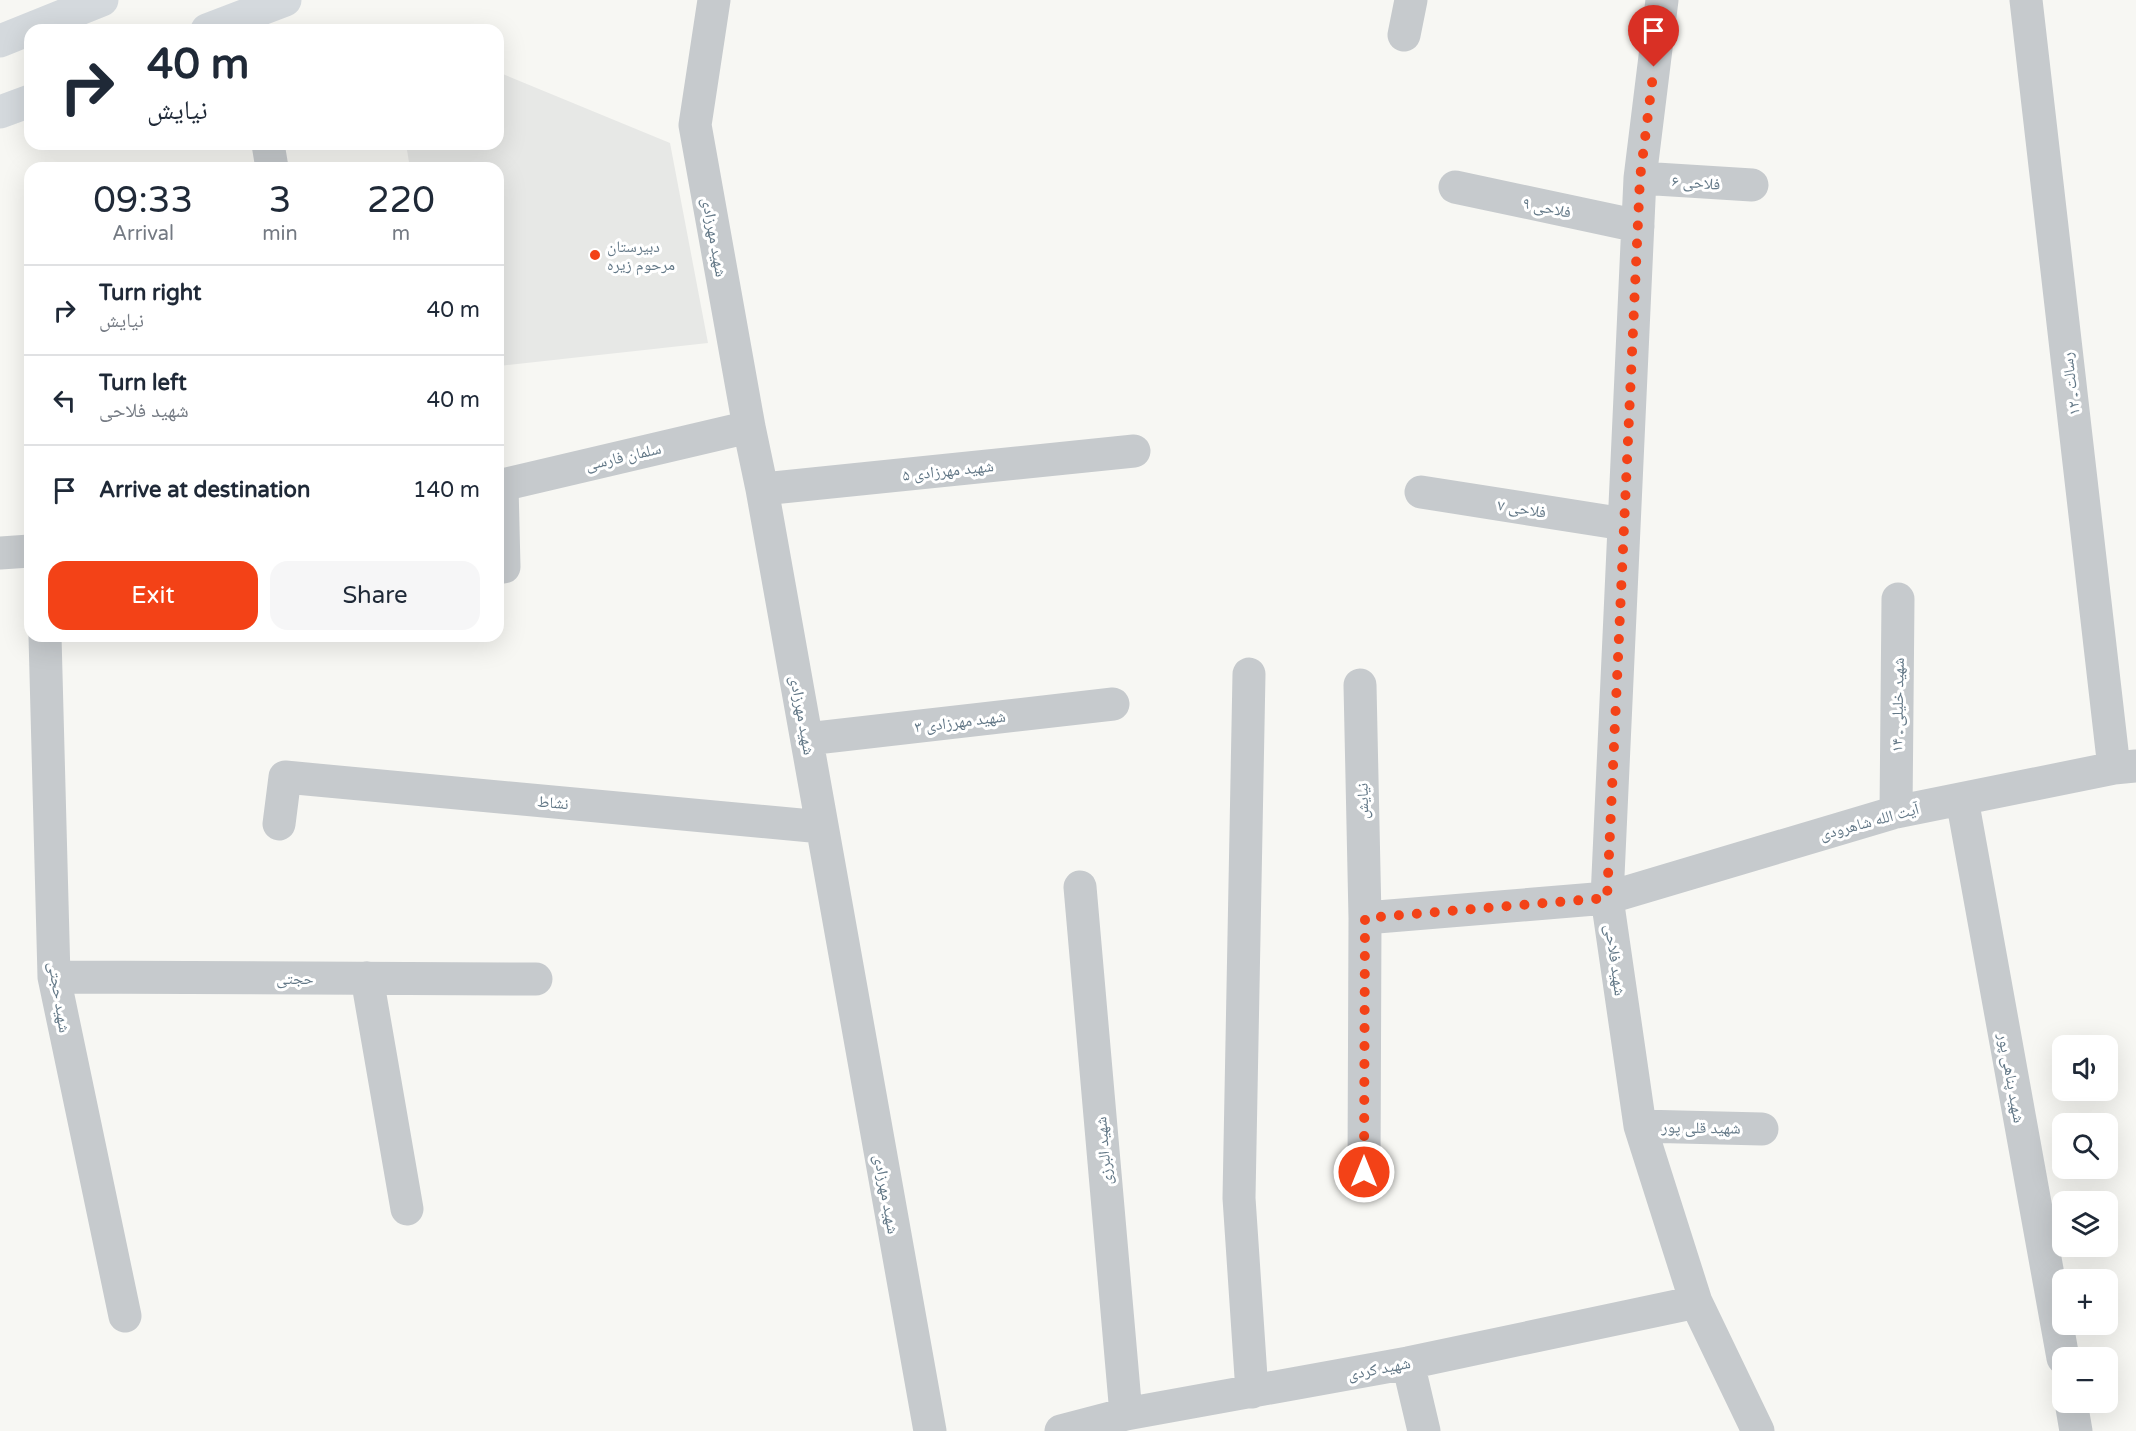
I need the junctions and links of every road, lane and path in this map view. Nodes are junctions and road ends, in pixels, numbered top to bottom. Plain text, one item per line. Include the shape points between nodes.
1 (102, 0) edge
2 (285, 0) edge
3 (714, 0) edge
4 (1411, 0) edge
5 (1662, 0) edge
6 (2026, 0) edge
7 (246, 22) edge
8 (42, 24) edge
9 (24, 31) edge
10 (1404, 34) dead end
11 (0, 41) edge
12 (24, 103) edge
13 (0, 112) edge
14 (1640, 178) junction
15 (1752, 186) dead end
16 (1455, 187) dead end
17 (1638, 226) junction
18 (749, 427) junction
19 (1134, 451) dead end
20 (504, 484) edge
21 (762, 489) junction
22 (1421, 492) dead end
23 (1624, 524) junction
24 (24, 551) edge
25 (0, 553) edge
26 (1898, 599) dead end
27 (45, 642) edge
28 (1249, 674) dead end
29 (1360, 685) dead end
30 (1113, 704) dead end
31 (807, 739) junction
32 (2125, 767) edge
33 (1962, 799) junction
34 (1896, 812) junction
35 (279, 824) dead end
36 (822, 827) junction
37 (1080, 887) dead end
38 (1607, 898) junction
39 (1365, 918) junction
40 (54, 977) junction
41 (368, 978) junction
42 (536, 979) dead end
43 (1640, 1126) junction
44 (1762, 1129) dead end
45 (1364, 1172) dead end
46 (407, 1209) dead end
47 (1696, 1302) junction
48 (124, 1316) dead end
49 (2061, 1347) edge
50 (1408, 1363) junction
51 (1252, 1392) junction
52 (2073, 1413) edge
53 (1126, 1414) junction
54 (930, 1431) edge
55 (1061, 1431) edge
56 (1424, 1431) edge
57 (1758, 1431) edge
58 (2076, 1431) edge

1 - 8 main road
2 - 7 main road
3 - 18 street, شهید مهرزادی via 695,125
4 - 10 street
5 - 14 street, شهید فلاحی
6 - 32 street, رسالت ـ ۱۲
9 - 11 main road
12 - 13 main road
14 - 15 street, فلاحی ۶
14 - 17 street, شهید فلاحی
16 - 17 street, فلاحی ۹
17 - 23 street, شهید فلاحی
18 - 20 street, سلمان فارسی
18 - 21 street, شهید مهرزادی
19 - 21 street, شهید مهرزادی ۵
21 - 31 street, شهید مهرزادی
22 - 23 street, فلاحی ۷
23 - 38 street, شهید فلاحی
24 - 25 street
26 - 34 street, شهید خلیلی ـ ۱۴
27 - 40 street, شهید حجتی
28 - 51 street via 1239,1198
29 - 39 street, نیایش
30 - 31 street, شهید مهرزادی ۳
31 - 36 street, شهید مهرزادی
32 - 33 street, آیت الله شاهرودی
33 - 34 street, آیت الله شاهرودی
33 - 49 street, شهید پناهی پور
34 - 38 street, آیت الله شاهرودی
35 - 36 street, نشاط via 285,777
36 - 54 street, شهید مهرزادی
37 - 53 street, شهید البرزی
38 - 39 street
38 - 43 street, شهید فلاحی
39 - 45 street, نیایش
40 - 41 street, حجتی
40 - 48 street, شهید حجتی
41 - 42 street, حجتی
41 - 46 street
43 - 44 street, شهید قلی پور
43 - 47 street, شهید فلاحی
47 - 50 street, شهید کردی
47 - 57 street, شهید فلاحی
50 - 51 street, شهید کردی
50 - 56 street
51 - 53 street, شهید کردی
52 - 58 street
53 - 55 street, شهید کردی

